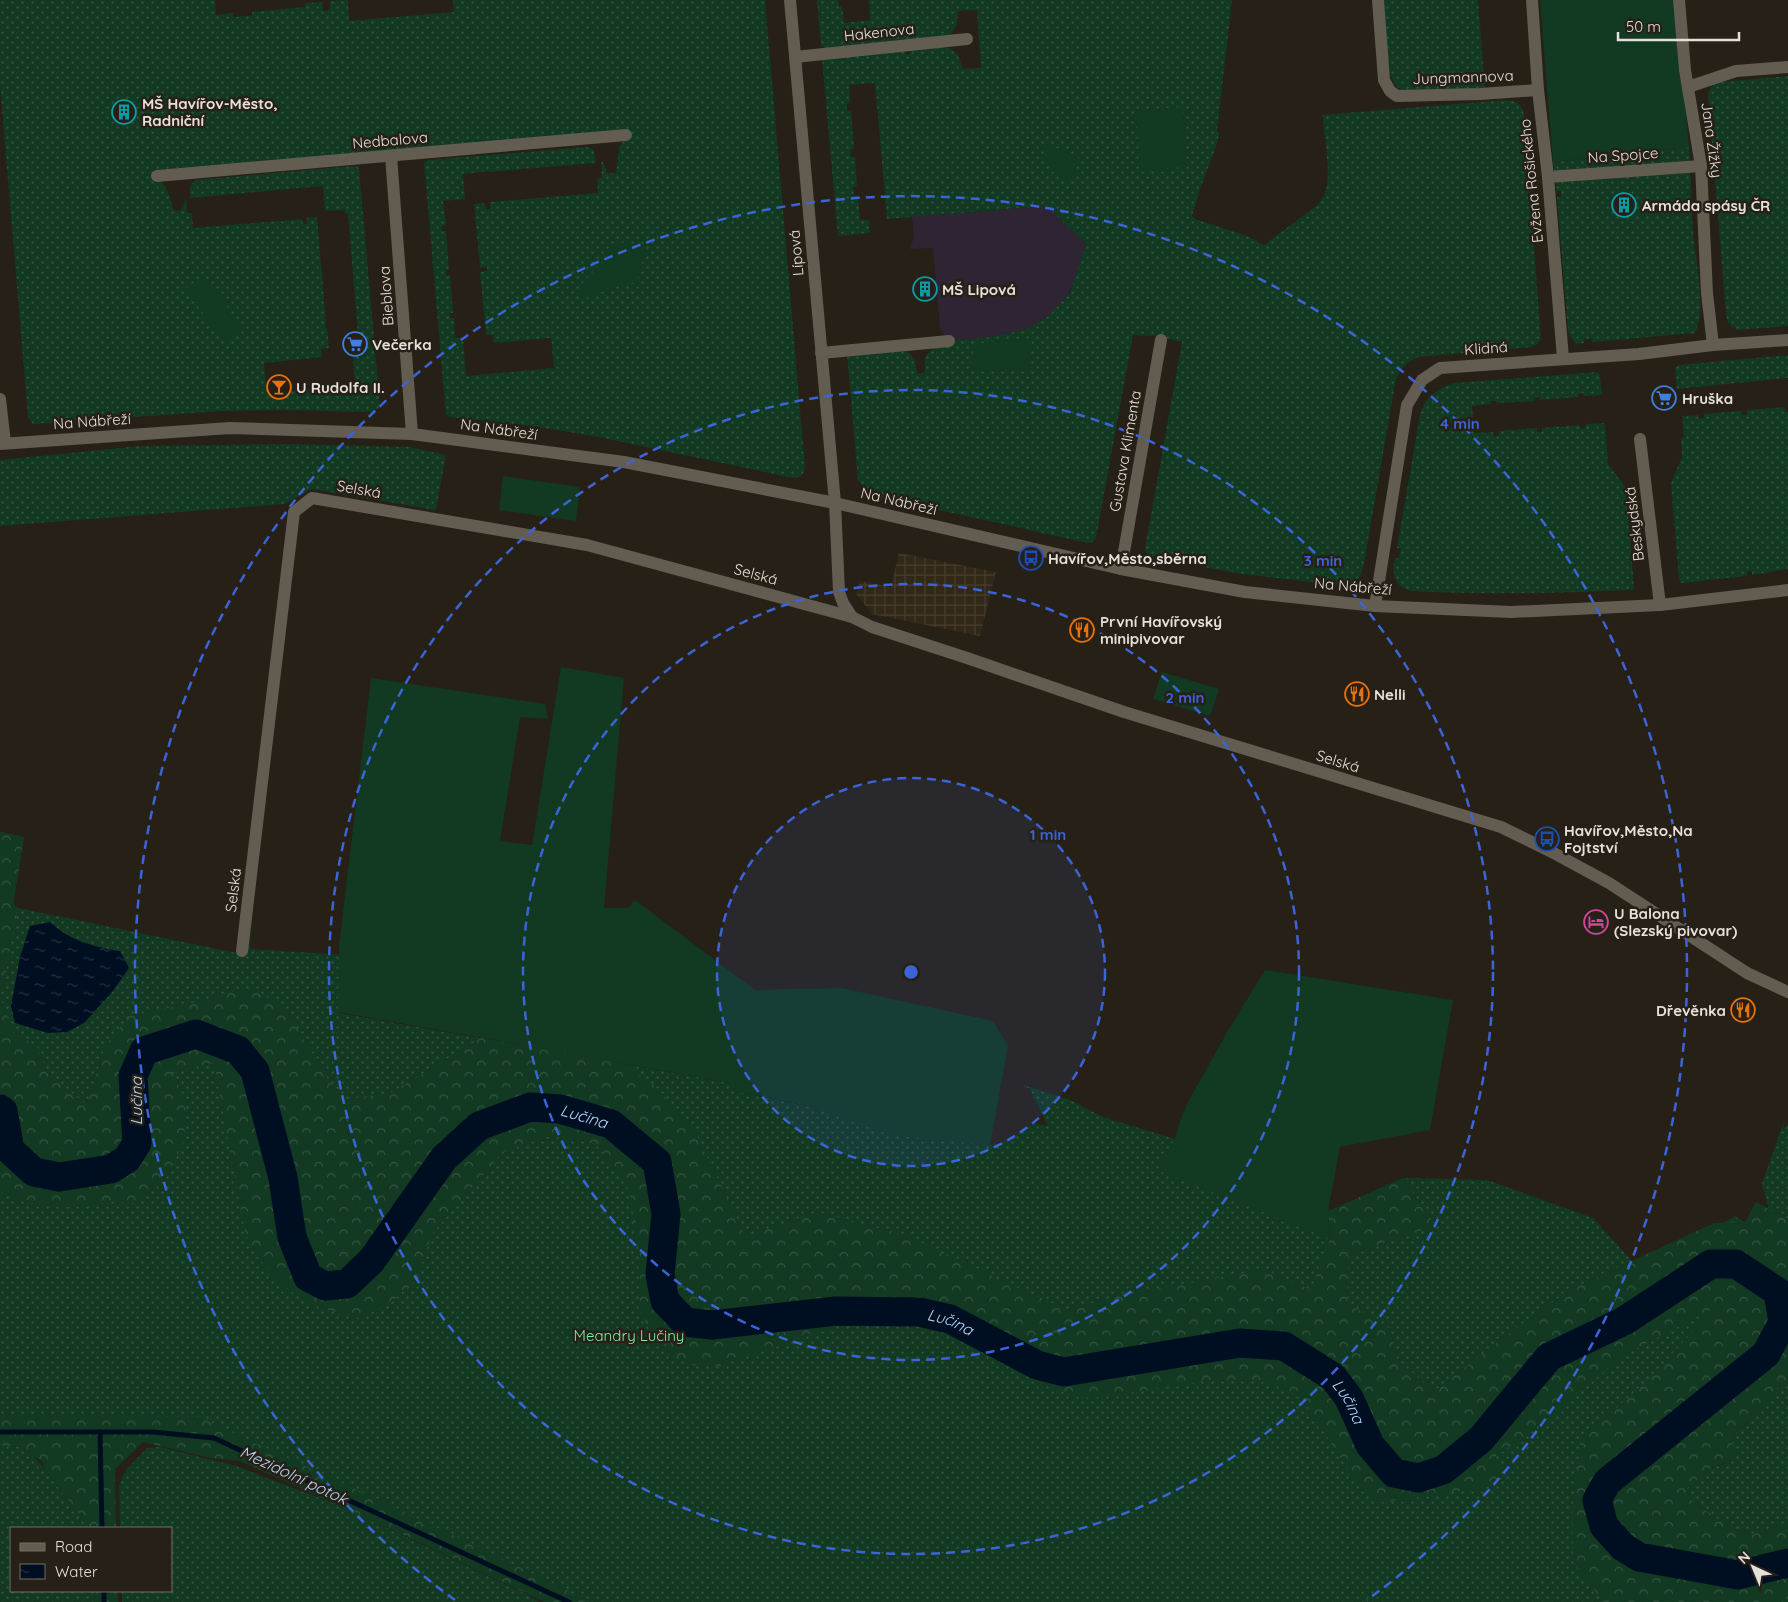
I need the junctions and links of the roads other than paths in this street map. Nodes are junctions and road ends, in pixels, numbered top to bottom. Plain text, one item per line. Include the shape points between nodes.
1 (790, 0) edge
2 (1378, 0) edge
3 (1532, 0) edge
4 (1679, 0) edge
5 (967, 39) dead end
6 (795, 58) junction
7 (1788, 67) edge
8 (1688, 87) junction
9 (1538, 90) junction
10 (626, 135) dead end
11 (391, 156) junction
12 (1701, 166) junction
13 (157, 176) dead end
14 (1548, 177) junction
15 (1161, 340) dead end
16 (1788, 340) edge
17 (949, 341) dead end
18 (1713, 345) junction
19 (821, 353) junction
20 (1563, 358) junction
21 (0, 399) edge
22 (412, 434) junction
23 (1640, 439) dead end
24 (2, 444) edge
25 (835, 503) junction
26 (1121, 568) junction
27 (1788, 590) edge
28 (1660, 605) junction
29 (1376, 606) junction
30 (852, 617) junction
31 (242, 952) dead end
32 (1788, 992) edge

1 - 6 street, Lípová
2 - 9 street, Jungmannova via 1384,80 1390,92 1397,96
3 - 9 street, Evžena Rošického
4 - 8 street, Jana Žižky
5 - 6 street, Hakenova
6 - 19 street, Lípová
7 - 8 street via 1736,71
8 - 12 street, Jana Žižky
9 - 14 street, Evžena Rošického
10 - 11 street, Nedbalova
11 - 13 street, Nedbalova
11 - 22 street, Bieblova
12 - 14 street, Na Spojce
12 - 18 street, Jana Žižky via 1707,293
14 - 20 street, Evžena Rošického
15 - 26 street, Gustava Klimenta
16 - 18 street, Klidná
17 - 19 street
18 - 20 street, Klidná via 1639,354
19 - 25 street, Lípová
20 - 29 street, Klidná via 1440,368 1422,380 1407,405
21 - 24 street
22 - 24 street, Na Nábřeží via 230,428
22 - 25 street, Na Nábřeží via 624,462
23 - 28 street, Beskydská
25 - 26 street, Na Nábřeží
25 - 30 street via 839,592
26 - 29 street, Na Nábřeží via 1245,592
27 - 28 street, Na Nábřeží
28 - 29 street, Na Nábřeží via 1510,612
30 - 31 street, Selská via 587,545 312,498 294,512
30 - 32 street, Selská via 872,627 1124,712 1501,827 1609,883 1747,973

